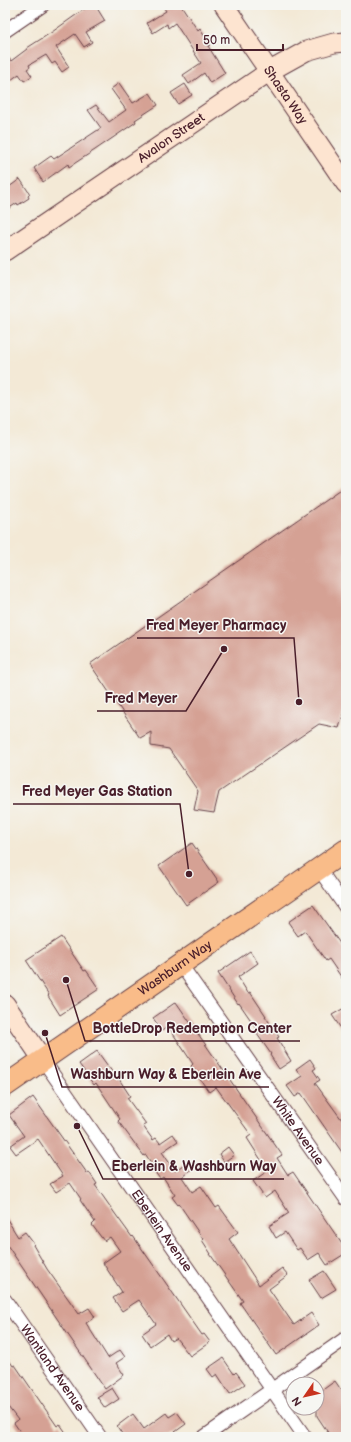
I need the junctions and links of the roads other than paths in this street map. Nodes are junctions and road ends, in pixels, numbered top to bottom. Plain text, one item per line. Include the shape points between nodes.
1 (44, 5) edge
2 (224, 5) edge
3 (5, 31) edge
4 (346, 42) edge
5 (270, 72) junction
6 (346, 184) edge
7 (5, 251) edge
8 (346, 850) edge
9 (319, 869) junction
10 (346, 908) edge
11 (181, 965) junction
12 (5, 1004) edge
13 (43, 1060) junction
14 (5, 1086) edge
15 (346, 1199) edge
16 (5, 1300) edge
17 (346, 1338) edge
18 (272, 1390) junction
19 (100, 1437) edge
20 (204, 1437) edge
21 (305, 1437) edge

1 - 3 street
2 - 5 street, Shasta Way
4 - 5 street, Avalon Street via 306,51
5 - 6 street, Shasta Way
5 - 7 street, Avalon Street
8 - 9 main road, Washburn Way
9 - 10 street
9 - 11 main road, Washburn Way
11 - 13 main road, Washburn Way
11 - 15 street, White Avenue
12 - 13 street, Eberlein Avenue
13 - 14 main road, Washburn Way
13 - 18 street, Eberlein Avenue
16 - 19 street, Wantland Avenue
17 - 18 street
18 - 20 street
18 - 21 street, Eberlein Avenue

